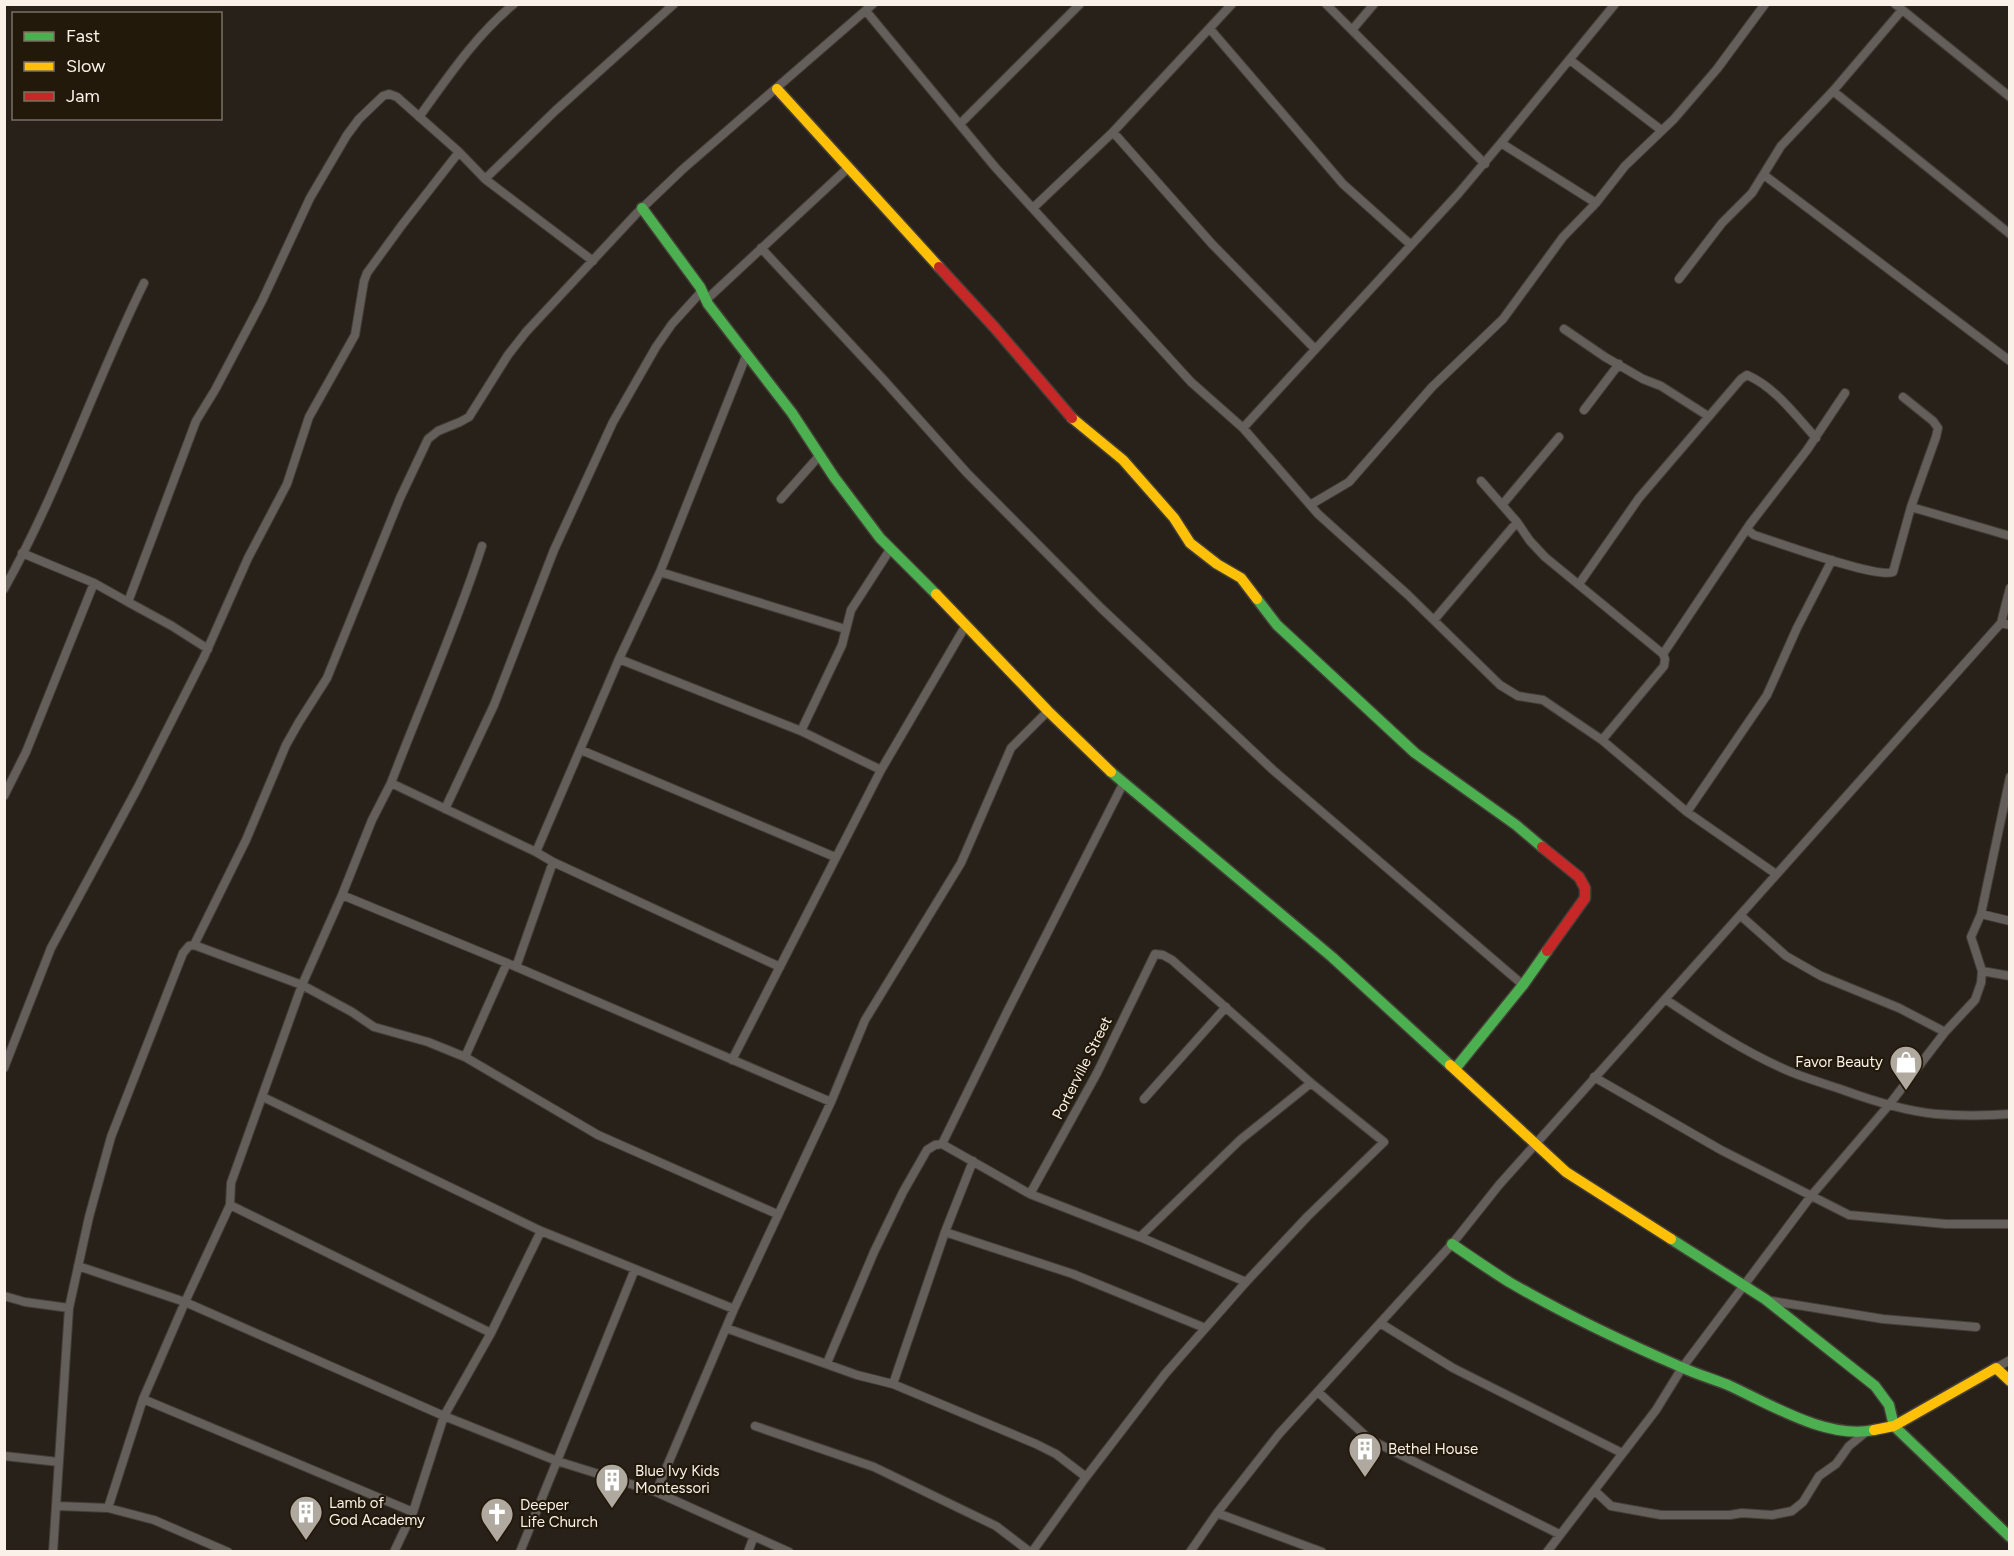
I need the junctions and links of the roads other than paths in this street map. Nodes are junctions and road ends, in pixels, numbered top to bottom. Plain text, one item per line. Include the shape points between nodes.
1 (514, 4) edge
2 (674, 4) edge
3 (873, 4) edge
4 (1080, 4) edge
5 (1232, 4) edge
6 (1326, 4) edge
7 (1374, 4) edge
8 (1615, 4) edge
9 (1765, 4) edge
10 (1898, 7) edge
11 (866, 11) junction
12 (1209, 29) junction
13 (1352, 30) junction
14 (1570, 60) junction
15 (777, 89) junction
16 (1833, 91) junction
17 (2010, 97) edge
18 (419, 117) junction
19 (960, 124) junction
20 (1661, 130) junction
21 (1113, 132) junction
22 (1501, 143) junction
23 (459, 152) junction
24 (1485, 164) junction
25 (849, 167) junction
26 (1764, 175) junction
27 (485, 179) junction
28 (1596, 203) junction
29 (642, 208) junction
30 (1033, 208) junction
31 (2010, 234) edge
32 (1411, 245) junction
33 (761, 248) junction
34 (593, 261) junction
35 (1679, 279) dead end
36 (144, 283) dead end
37 (704, 296) junction
38 (1564, 329) dead end
39 (1315, 349) junction
40 (746, 356) junction
41 (2010, 361) edge
42 (1619, 364) junction
43 (1845, 393) dead end
44 (1903, 397) dead end
45 (1584, 410) dead end
46 (1708, 416) junction
47 (1243, 428) junction
48 (1559, 437) dead end
49 (1816, 438) junction
50 (820, 455) junction
51 (1481, 481) dead end
52 (781, 499) dead end
53 (1310, 505) junction
54 (1502, 505) junction
55 (1911, 507) junction
56 (1517, 522) junction
57 (1748, 530) junction
58 (2010, 536) edge
59 (482, 546) dead end
60 (891, 548) junction
61 (22, 554) junction
62 (1832, 560) junction
63 (660, 572) junction
64 (94, 583) junction
65 (1579, 584) junction
66 (2010, 588) edge
67 (4, 589) edge
68 (128, 602) junction
69 (1434, 620) junction
70 (2001, 623) junction
71 (966, 625) junction
72 (2010, 625) edge
73 (845, 630) junction
74 (208, 649) junction
75 (1663, 654) junction
76 (619, 659) junction
77 (1048, 711) junction
78 (801, 731) junction
79 (1602, 740) junction
80 (581, 750) junction
81 (881, 770) junction
82 (2010, 777) edge
83 (391, 783) junction
84 (1124, 784) junction
85 (4, 796) edge
86 (445, 809) junction
87 (1687, 812) junction
88 (2005, 817) edge
89 (536, 852) junction
90 (835, 857) junction
91 (553, 862) junction
92 (1776, 874) junction
93 (342, 895) junction
94 (1981, 914) junction
95 (1740, 915) junction
96 (2010, 921) edge
97 (194, 945) junction
98 (507, 963) junction
99 (516, 967) junction
100 (780, 967) junction
101 (1982, 971) junction
102 (2010, 976) edge
103 (302, 986) junction
104 (1523, 986) junction
105 (1665, 999) junction
106 (1226, 1007) junction
107 (1945, 1032) junction
108 (465, 1057) junction
109 (732, 1060) junction
110 (4, 1068) edge
111 (1455, 1069) junction
112 (1594, 1077) junction
113 (1311, 1083) junction
114 (263, 1097) junction
115 (1144, 1099) dead end
116 (831, 1102) junction
117 (1889, 1105) junction
118 (2010, 1114) edge
119 (1536, 1143) junction
120 (942, 1144) junction
121 (973, 1161) junction
122 (1030, 1194) junction
123 (1811, 1196) junction
124 (230, 1205) junction
125 (777, 1214) junction
126 (2010, 1224) edge
127 (541, 1231) junction
128 (945, 1232) junction
129 (1140, 1237) junction
130 (1452, 1244) junction
131 (78, 1266) junction
132 (635, 1269) junction
133 (1246, 1282) junction
134 (1744, 1287) junction
135 (4, 1296) edge
136 (1765, 1299) junction
137 (185, 1302) junction
138 (69, 1308) junction
139 (734, 1310) junction
140 (1380, 1323) junction
141 (1976, 1327) dead end
142 (726, 1328) junction
143 (1205, 1328) junction
144 (491, 1334) junction
145 (2010, 1360) edge
146 (827, 1363) junction
147 (1682, 1368) junction
148 (1996, 1368) junction
149 (2010, 1381) edge
150 (893, 1384) junction
151 (1318, 1392) junction
152 (143, 1400) junction
153 (444, 1416) junction
154 (755, 1426) dead end
155 (1894, 1426) junction
156 (1866, 1432) junction
157 (1622, 1453) junction
158 (4, 1456) edge
159 (557, 1461) junction
160 (59, 1462) junction
161 (1086, 1477) junction
162 (1595, 1491) junction
163 (656, 1492) junction
164 (57, 1506) junction
165 (108, 1508) junction
166 (413, 1512) junction
167 (1217, 1513) junction
168 (1559, 1534) junction
169 (754, 1536) junction
170 (2010, 1537) edge
171 (212, 1548) edge
172 (52, 1551) edge
173 (228, 1551) edge
174 (394, 1551) edge
175 (520, 1551) edge
176 (748, 1551) edge
177 (789, 1551) edge
178 (1031, 1551) edge
179 (1190, 1551) edge
180 (1322, 1551) edge
181 (1547, 1551) edge

1 - 18 street via 461,59
2 - 27 street
3 - 11 street
4 - 19 street
5 - 12 street
6 - 13 street
7 - 13 street
8 - 14 street
9 - 20 street via 1717,69
10 - 16 street
10 - 17 street
11 - 15 street
11 - 19 street
12 - 21 street
12 - 32 street via 1343,184
13 - 24 street
14 - 20 street
14 - 22 street
15 - 25 street
15 - 29 street
16 - 26 street via 1781,146
16 - 31 street
18 - 23 street
18 - 68 street via 397,97 383,96 359,119 324,173 262,301 196,421
19 - 30 street
20 - 28 street
21 - 30 street
21 - 39 street via 1212,244
22 - 24 street
22 - 28 street
23 - 27 street
23 - 74 street via 368,273 356,335 309,417 287,484 248,558
24 - 32 street
25 - 33 street
25 - 104 street via 1069,416 1123,460 1174,518 1190,543 1241,578 1278,625 1416,753 1579,876 1585,898
26 - 35 street
26 - 41 street
27 - 34 street
28 - 53 street via 1563,237 1503,320 1432,387 1349,482
29 - 34 street
29 - 37 street
30 - 47 street via 1191,382
32 - 39 street
33 - 37 street
33 - 104 street via 967,473 1101,608 1273,770
34 - 97 street via 520,340 469,417 428,439 327,678 286,745 246,840
36 - 61 street via 41,520
37 - 40 street
37 - 86 street via 672,324 613,422 554,550 494,705
38 - 42 street
39 - 47 street
40 - 50 street
40 - 63 street
42 - 45 street
42 - 46 street
43 - 49 street
44 - 55 street via 1938,429
46 - 49 street via 1748,375 1778,397
46 - 65 street via 1639,498
47 - 53 street
48 - 54 street
49 - 57 street
50 - 52 street
50 - 60 street
51 - 54 street
53 - 69 street
54 - 56 street
55 - 58 street
55 - 62 street via 1893,572 1882,574
56 - 65 street via 1545,557
56 - 69 street
57 - 62 street
57 - 75 street
59 - 83 street
60 - 71 street
60 - 73 street via 855,602
61 - 64 street
61 - 67 street
62 - 87 street via 1767,695
63 - 73 street
63 - 76 street
64 - 68 street
64 - 85 street via 26,752
65 - 75 street
66 - 70 street
68 - 74 street
69 - 79 street via 1500,685 1518,696 1543,700
70 - 72 street
70 - 92 street
71 - 77 street
71 - 81 street
73 - 78 street via 842,645
74 - 110 street via 51,948
75 - 79 street via 1664,666
76 - 78 street
76 - 80 street
77 - 84 street
77 - 116 street via 1011,748 961,863 865,1020
78 - 81 street
79 - 87 street
80 - 89 street
80 - 90 street
81 - 90 street
82 - 88 street
83 - 86 street
83 - 93 street
84 - 111 street via 1332,957
84 - 120 street
86 - 89 street
87 - 92 street
88 - 94 street
89 - 91 street
90 - 100 street
91 - 99 street
91 - 100 street
92 - 95 street
93 - 98 street
93 - 103 street
94 - 96 street
94 - 101 street via 1971,938
95 - 105 street
95 - 107 street via 1786,956 1812,971
97 - 103 street
97 - 131 street via 183,953 111,1137
98 - 99 street
98 - 108 street
99 - 109 street
100 - 109 street
101 - 102 street
101 - 107 street via 1975,1000
103 - 108 street via 374,1027
103 - 114 street
104 - 111 street
105 - 112 street
105 - 117 street via 1712,1031 1791,1072
106 - 113 street
106 - 115 street
106 - 122 street, Porterville Street via 1172,960 1155,954 1097,1073
107 - 117 street
108 - 125 street via 598,1135
109 - 116 street
111 - 119 street
112 - 119 street
112 - 123 street
113 - 129 street via 1240,1140
113 - 133 street via 1384,1142
114 - 124 street via 231,1183
114 - 127 street
116 - 125 street
117 - 118 street via 1935,1114
117 - 123 street
119 - 130 street
119 - 134 street via 1566,1172
120 - 121 street
120 - 146 street via 927,1150 903,1192
121 - 122 street
121 - 128 street
122 - 129 street
123 - 126 street via 1839,1212 1864,1218
123 - 134 street
124 - 137 street
124 - 144 street
125 - 139 street
127 - 132 street
127 - 144 street
128 - 143 street via 1073,1274
128 - 150 street
129 - 133 street
130 - 140 street
130 - 147 street via 1508,1281 1571,1315
131 - 137 street
131 - 138 street
132 - 139 street
132 - 159 street
133 - 143 street
134 - 136 street
134 - 147 street
135 - 138 street
136 - 141 street via 1883,1319
136 - 155 street via 1875,1386 1889,1405
137 - 152 street
137 - 153 street
138 - 160 street
139 - 142 street
140 - 151 street
140 - 157 street via 1453,1368
142 - 146 street
142 - 163 street
143 - 161 street
144 - 153 street
145 - 148 street
146 - 150 street
147 - 156 street via 1832,1429
147 - 157 street
148 - 149 street
148 - 155 street
150 - 161 street via 1036,1444
151 - 167 street via 1279,1434
151 - 168 street via 1369,1439
152 - 165 street
152 - 166 street
153 - 159 street
153 - 166 street
154 - 178 street via 874,1467 996,1526
155 - 156 street
155 - 170 street
156 - 162 street via 1819,1476 1803,1502 1792,1511 1772,1515 1661,1515 1611,1506
157 - 162 street
158 - 160 street
159 - 163 street
159 - 175 street
160 - 164 street
161 - 178 street
162 - 168 street
163 - 169 street
164 - 165 street
164 - 172 street
165 - 171 street via 154,1520
166 - 174 street
167 - 179 street
167 - 180 street
168 - 181 street
169 - 176 street
169 - 177 street
171 - 173 street

